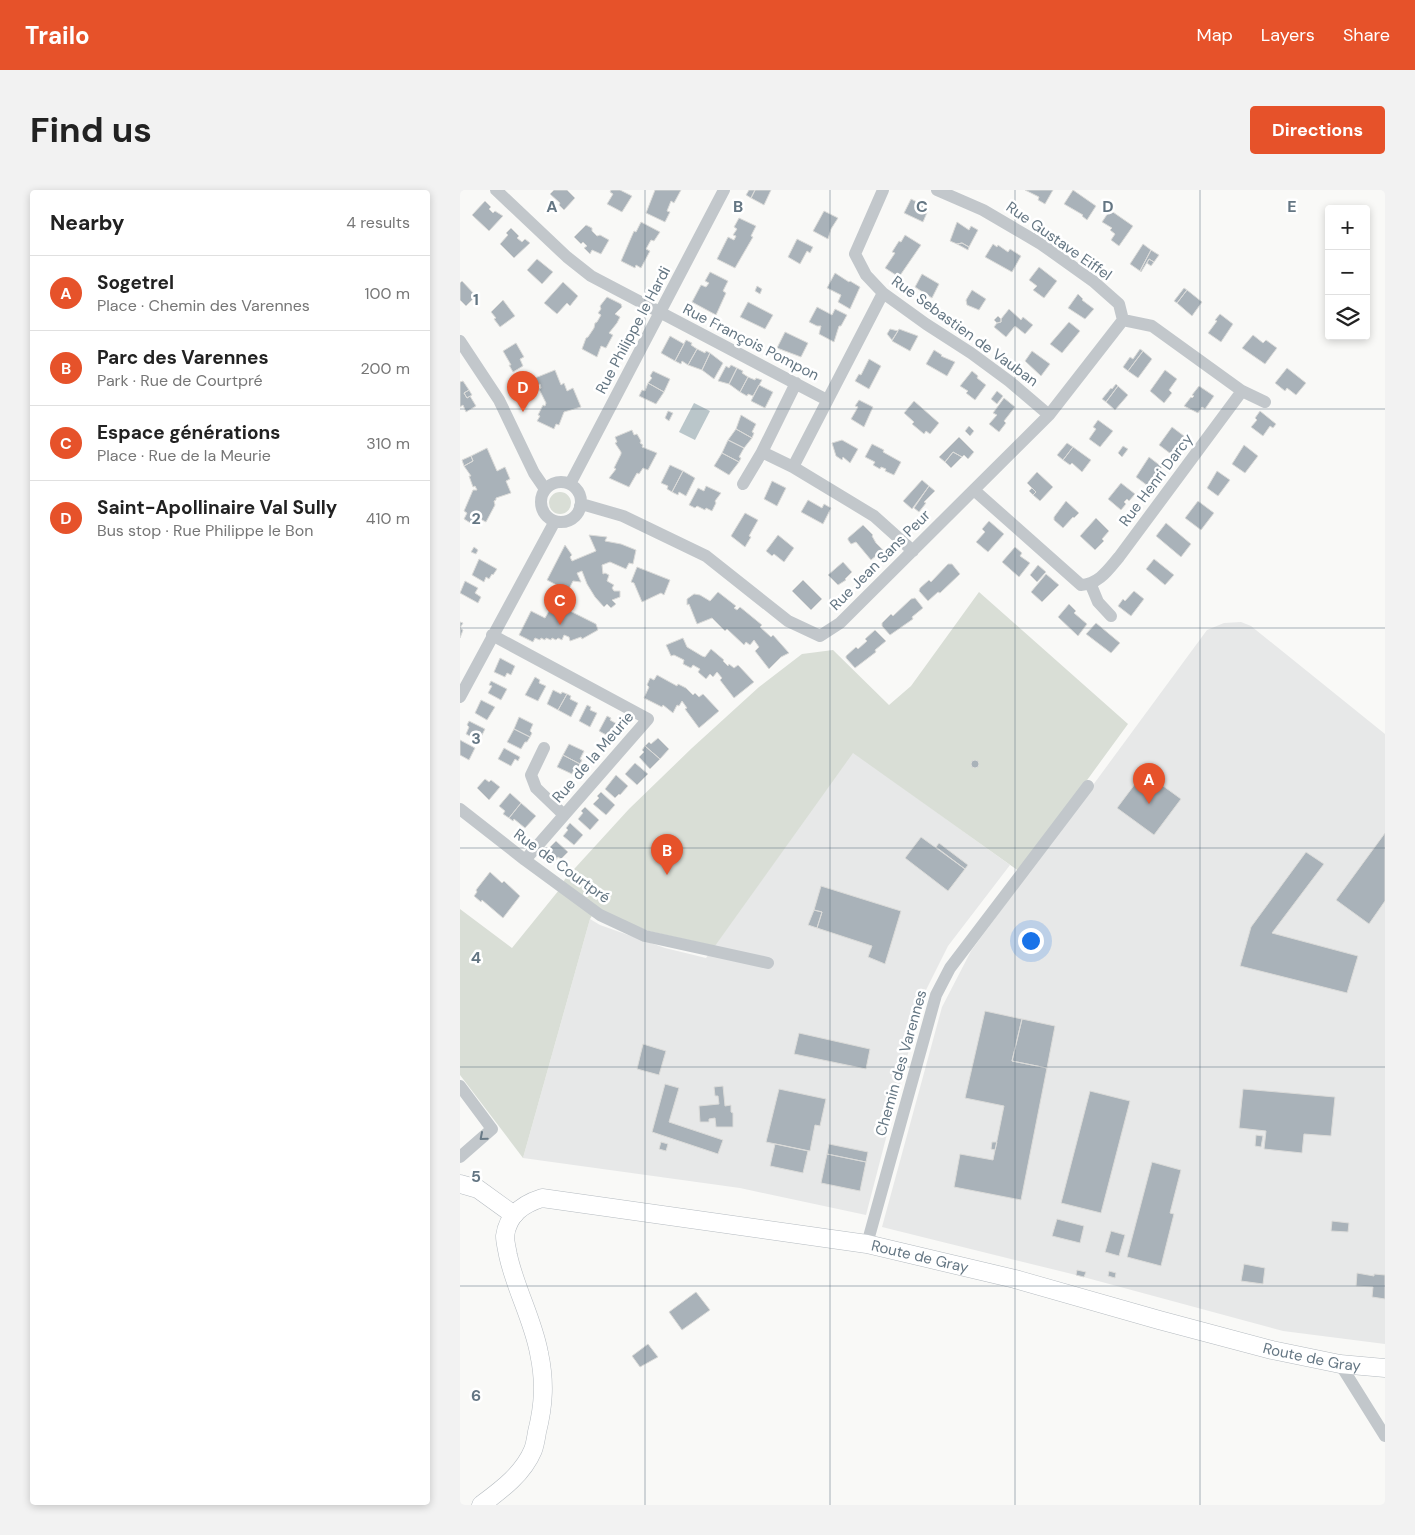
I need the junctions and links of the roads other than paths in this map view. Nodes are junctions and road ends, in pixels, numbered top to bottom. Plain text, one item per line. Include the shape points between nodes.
1 (496, 190) edge
2 (724, 190) edge
3 (883, 190) edge
4 (937, 190) edge
5 (883, 293) junction
6 (660, 313) junction
7 (1123, 320) junction
8 (460, 341) edge
9 (796, 383) junction
10 (1242, 391) junction
11 (827, 400) junction
12 (1265, 402) dead end
13 (1049, 415) junction
14 (762, 452) junction
15 (793, 467) junction
16 (570, 484) junction
17 (743, 484) dead end
18 (545, 489) junction
19 (974, 490) junction
20 (580, 506) junction
21 (555, 521) junction
22 (913, 551) junction
23 (1091, 585) junction
24 (1111, 616) dead end
25 (492, 635) junction
26 (460, 697) edge
27 (544, 748) dead end
28 (1088, 786) dead end
29 (460, 809) edge
30 (564, 815) junction
31 (525, 860) junction
32 (768, 963) dead end
33 (460, 1086) edge
34 (460, 1157) edge
35 (460, 1184) edge
36 (514, 1215) junction
37 (866, 1244) junction
38 (1340, 1364) junction
39 (1385, 1368) edge
40 (1385, 1436) edge
41 (481, 1505) edge

1 - 6 street, Rue François Pompon via 591,276
2 - 6 street, Rue Philippe le Hardi
3 - 5 street, Rue Sebastien de Vauban via 855,254 866,275
4 - 7 street, Rue Gustave Eiffel via 984,210 1048,250 1119,304
5 - 11 street
5 - 13 street, Rue Sebastien de Vauban via 972,353
6 - 9 street, Rue François Pompon
6 - 16 street, Rue Philippe le Hardi
7 - 10 street via 1152,326
7 - 13 street, Rue Jean Sans Peur
8 - 18 street via 499,400
9 - 11 street, Rue François Pompon
9 - 14 street
10 - 12 street
10 - 23 street, Rue Henri Darcy via 1119,557 1102,578
11 - 15 street
13 - 19 street, Rue Jean Sans Peur
14 - 15 street
14 - 17 street
15 - 22 street via 874,516
16 - 18 street via 554,483
16 - 20 street via 579,494
18 - 21 street via 542,508
19 - 22 street, Rue Jean Sans Peur
19 - 23 street via 1081,585
20 - 21 street via 573,517
20 - 22 street, Rue Jean Sans Peur via 623,516 706,556 788,621 820,636 840,623
21 - 25 street
23 - 24 street via 1098,602
25 - 26 street
25 - 30 street, Rue de la Meurie via 648,719
27 - 30 street via 531,775 536,788
28 - 37 street, Chemin des Varennes via 950,968 936,995
29 - 31 street, Rue de Courtpré
30 - 31 street, Rue de la Meurie
31 - 32 street, Rue de Courtpré via 600,916 645,936
33 -> 34 street via 492,1129
35 - 36 main road via 478,1189
36 - 37 main road, Route de Gray via 527,1203 542,1198 556,1199
36 - 41 main road via 505,1238 512,1271 539,1351 544,1378 543,1408 533,1450 521,1471
37 - 38 main road, Route de Gray via 1015,1279 1272,1350
38 - 39 main road, Route de Gray
38 - 40 street

